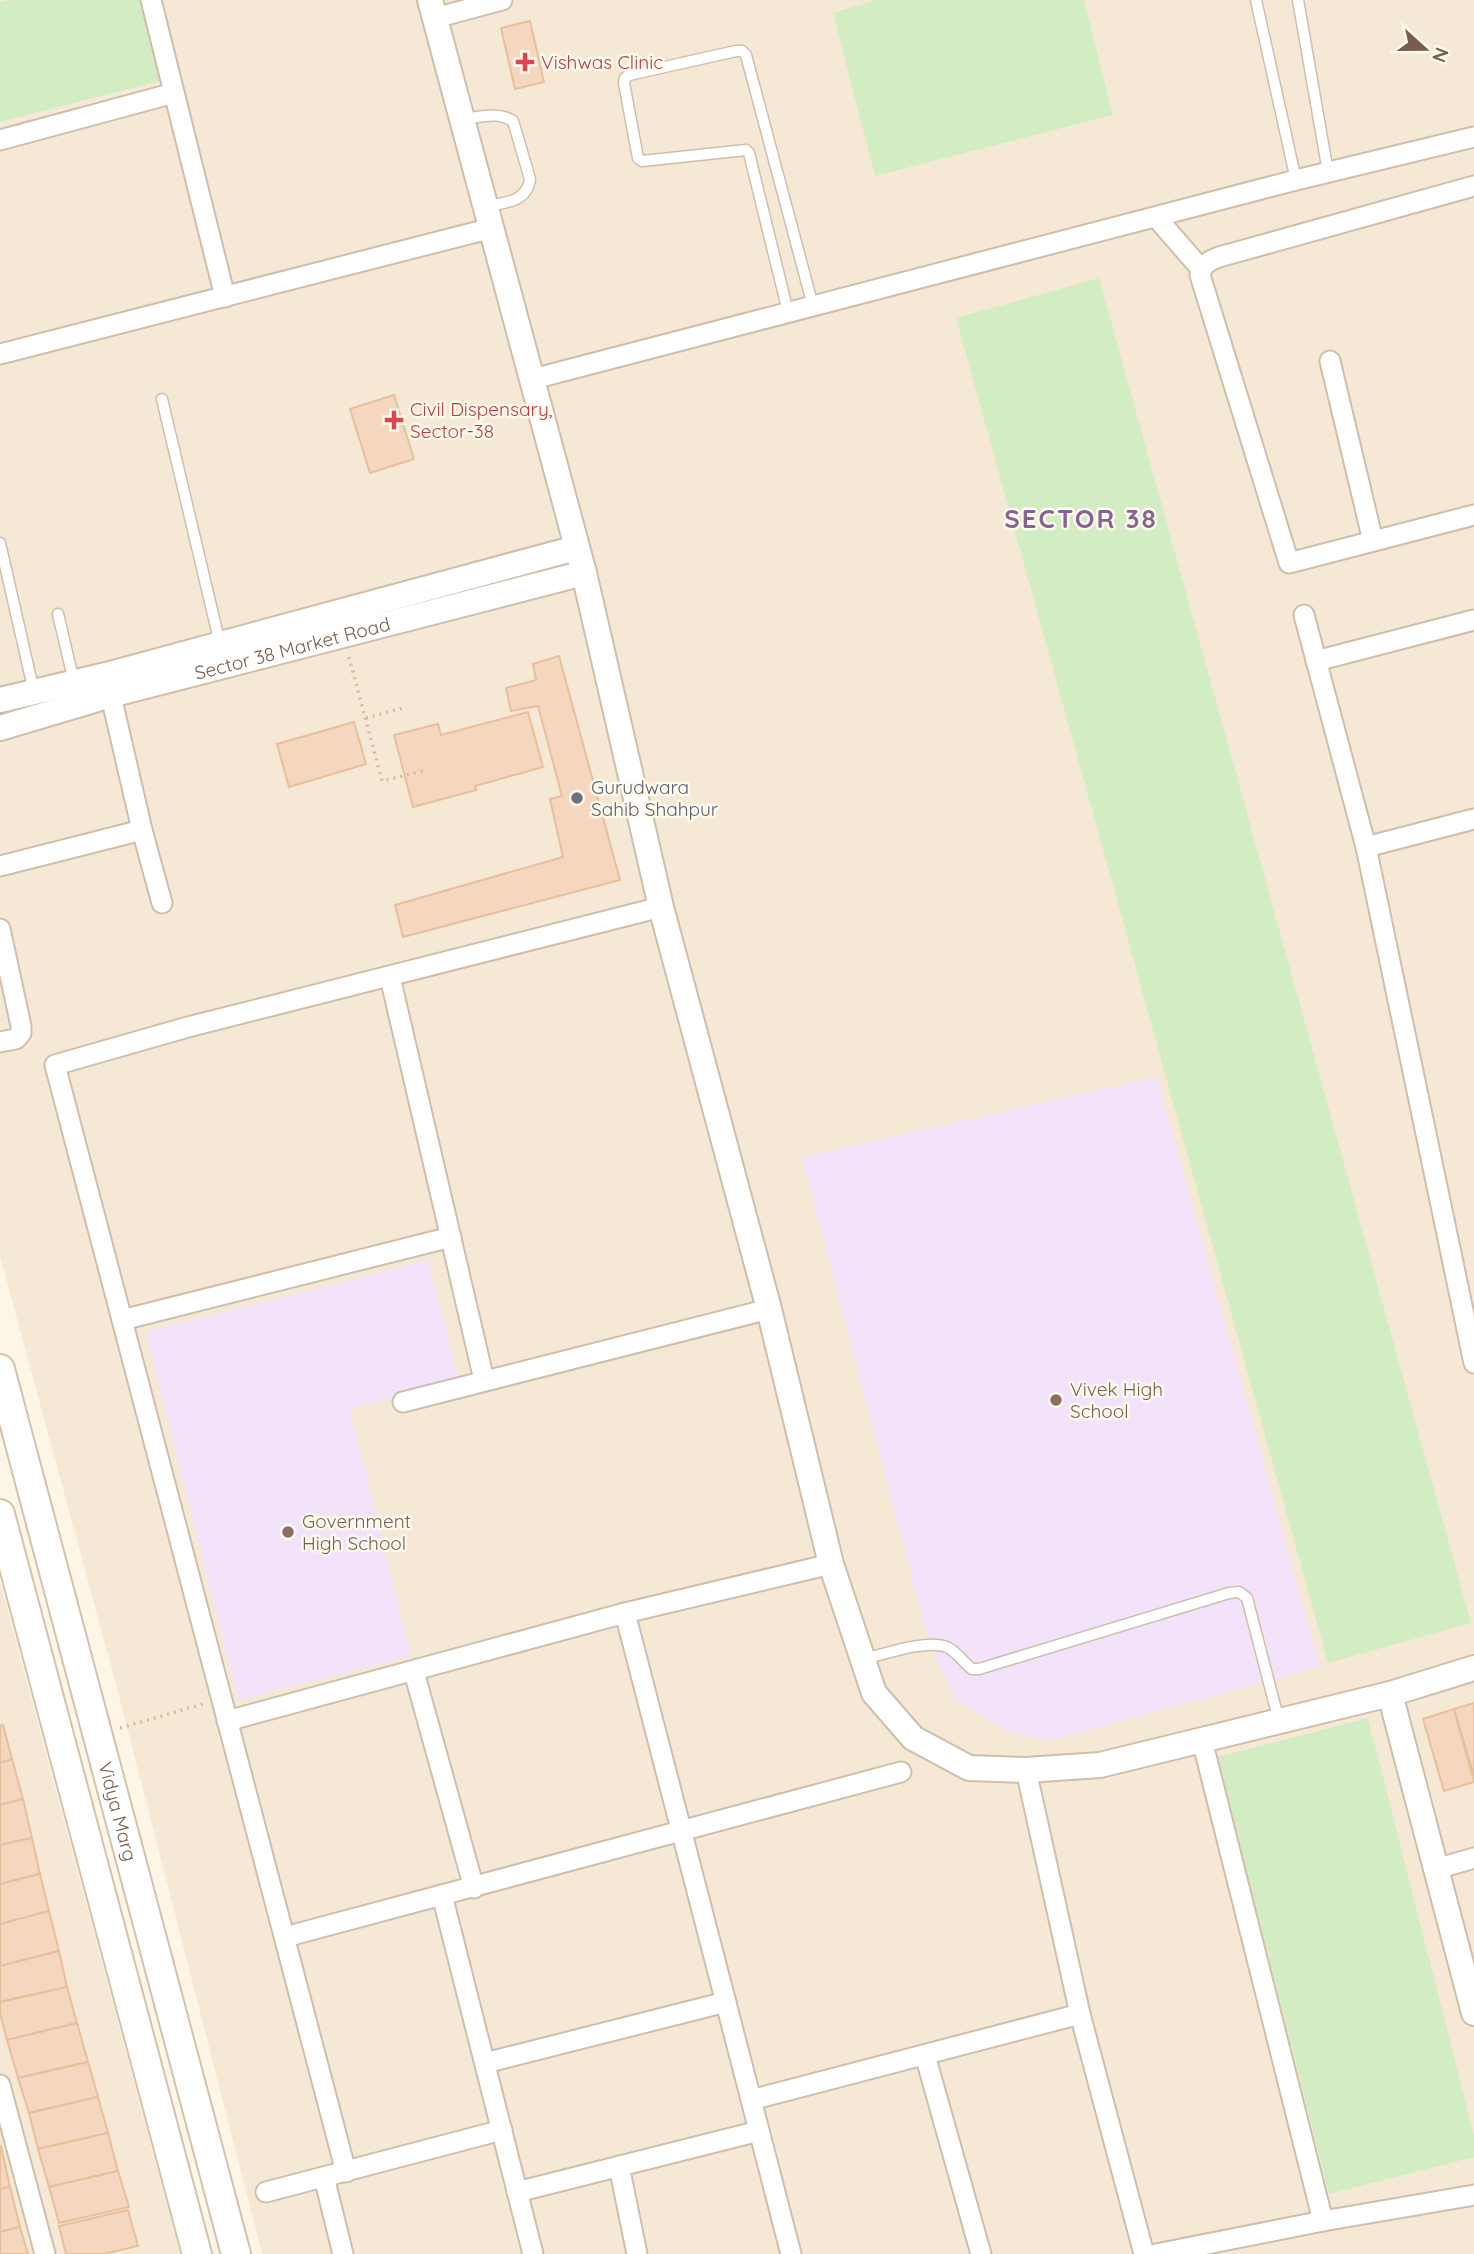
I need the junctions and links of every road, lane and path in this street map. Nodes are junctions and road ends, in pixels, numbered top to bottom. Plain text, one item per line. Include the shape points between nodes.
1 (151, 0) edge
2 (502, 0) edge
3 (1256, 0) edge
4 (1298, 0) edge
5 (432, 9) edge
6 (174, 93) junction
7 (462, 119) junction
8 (1474, 137) edge
9 (0, 140) edge
10 (1328, 172) junction
11 (1296, 180) junction
12 (1474, 186) edge
13 (489, 217) junction
14 (1156, 217) junction
15 (1201, 269) junction
16 (225, 297) junction
17 (813, 306) junction
18 (789, 312) junction
19 (0, 354) edge
20 (1330, 361) dead end
21 (533, 379) junction
22 (162, 399) dead end
23 (1474, 514) edge
24 (1373, 541) junction
25 (0, 543) edge
26 (576, 548) junction
27 (583, 573) junction
28 (58, 614) dead end
29 (1304, 615) dead end
30 (1474, 620) edge
31 (344, 634) junction
32 (220, 644) junction
33 (1316, 661) junction
34 (75, 683) junction
35 (108, 685) junction
36 (34, 693) junction
37 (0, 701) edge
38 (403, 708) dead end
39 (366, 718) junction
40 (0, 728) edge
41 (427, 770) dead end
42 (1474, 819) edge
43 (142, 830) junction
44 (1366, 847) junction
45 (0, 866) edge
46 (162, 903) dead end
47 (661, 907) junction
48 (0, 929) edge
49 (4, 963) edge
50 (390, 977) junction
51 (0, 1042) edge
52 (451, 1237) junction
53 (769, 1309) junction
54 (122, 1320) junction
55 (1473, 1359) edge
56 (0, 1369) edge
57 (484, 1380) junction
58 (403, 1402) dead end
59 (0, 1514) edge
60 (831, 1564) junction
61 (625, 1613) junction
62 (863, 1659) junction
63 (1474, 1668) edge
64 (414, 1672) junction
65 (1390, 1694) junction
66 (222, 1698) junction
67 (228, 1721) junction
68 (1279, 1721) junction
69 (97, 1735) junction
70 (1202, 1740) junction
71 (1026, 1770) junction
72 (901, 1772) dead end
73 (681, 1830) junction
74 (1474, 1858) edge
75 (1436, 1869) junction
76 (474, 1888) junction
77 (442, 1895) junction
78 (285, 1937) junction
79 (726, 2003) junction
80 (1474, 2013) edge
81 (1080, 2014) junction
82 (926, 2055) junction
83 (485, 2063) junction
84 (0, 2085) edge
85 (751, 2100) junction
86 (502, 2130) junction
87 (759, 2131) junction
88 (619, 2166) junction
89 (346, 2172) junction
90 (324, 2177) junction
91 (266, 2192) dead end
92 (517, 2192) junction
93 (1474, 2195) edge
94 (1323, 2221) junction
95 (45, 2254) edge
96 (197, 2254) edge
97 (236, 2254) edge
98 (344, 2254) edge
99 (533, 2254) edge
100 (637, 2254) edge
101 (790, 2254) edge
102 (981, 2254) edge
103 (1144, 2254) edge
104 (1156, 2254) edge

1 - 6 street
2 - 5 street
3 - 11 lane
4 - 10 lane
5 - 7 street
6 - 9 street
6 - 16 street
7 - 13 street
7 - 13 lane via 497,114 513,121 530,179 523,196
8 - 10 street
10 - 11 street
11 - 14 street
12 - 15 street via 1219,257
13 - 16 street
13 - 21 street
14 - 15 street
14 - 17 street
15 - 24 street via 1289,564
16 - 19 street
17 - 18 street
17 - 18 lane via 746,55 736,51 629,75 624,83 642,161 749,153
18 - 21 street
20 - 24 street
21 - 26 street
22 - 32 lane
23 - 24 street
25 - 36 lane
26 - 27 street
26 - 32 street, Sector 38 Market Road
27 - 31 street, Sector 38 Market Road
27 - 47 street
28 - 34 lane
29 - 33 street
30 - 33 street
31 - 35 street, Sector 38 Market Road
31 - 39 path
32 - 35 street, Sector 38 Market Road
33 - 44 street
34 - 35 street, Sector 38 Market Road
34 - 36 street, Sector 38 Market Road
35 - 40 street, Sector 38 Market Road
35 - 43 street
36 - 37 street, Sector 38 Market Road
38 - 39 path
39 - 41 path via 382,781
42 - 44 street
43 - 45 street
43 - 46 street
44 - 55 street
47 - 50 street
47 - 53 street
48 - 49 street
49 - 51 street via 21,1033 16,1039
50 - 52 street
50 - 54 street via 55,1065
52 - 54 street
52 - 57 street
53 - 57 street
53 - 60 street
54 - 66 street
56 - 69 main road, Vidya Marg
57 - 58 street
59 - 96 main road, Vidya Marg
60 - 61 street
60 - 62 street
61 - 64 street
61 - 73 street
62 - 68 lane via 937,1645 954,1652 972,1670 979,1669 1239,1592 1247,1598
62 - 71 street via 874,1692 914,1738 969,1768
63 - 65 street
64 - 67 street
64 - 76 street
65 - 68 street
65 - 75 street
66 - 67 street
66 - 69 path
67 - 78 street
68 - 70 street
69 - 97 main road, Vidya Marg
70 - 71 street via 1101,1765
70 - 94 street
71 - 81 street
72 - 73 street
73 - 76 street
73 - 79 street
74 - 75 street
75 - 80 street
76 - 77 street
77 - 78 street
77 - 83 street
78 - 89 street
79 - 83 street
79 - 85 street
81 - 82 street
81 - 103 street
82 - 85 street
82 - 102 street
83 - 86 street
84 - 95 street
85 - 87 street
86 - 89 street
86 - 92 street
87 - 88 street
87 - 101 street
88 - 92 street
88 - 100 street
89 - 90 street
90 - 91 street
90 - 98 street
92 - 99 street
93 - 94 street
94 - 104 street

